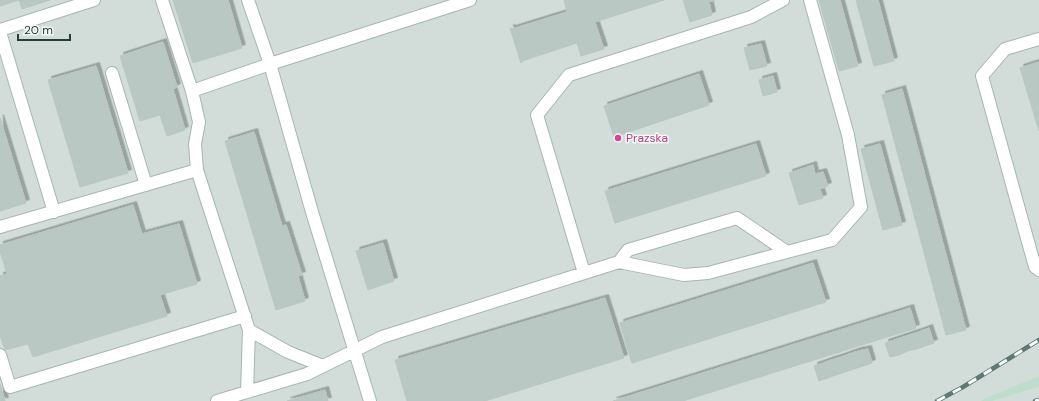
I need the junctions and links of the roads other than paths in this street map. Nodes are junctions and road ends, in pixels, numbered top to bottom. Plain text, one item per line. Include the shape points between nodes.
1 (94, 0) edge
2 (162, 0) edge
3 (248, 0) edge
4 (470, 0) edge
5 (784, 0) edge
6 (810, 0) edge
7 (0, 31) edge
8 (1039, 39) edge
9 (270, 64) junction
10 (112, 73) dead end
11 (192, 91) junction
12 (197, 170) junction
13 (146, 185) junction
14 (54, 212) junction
15 (0, 227) edge
16 (787, 252) junction
17 (619, 262) junction
18 (1039, 270) edge
19 (584, 273) junction
20 (245, 316) junction
21 (249, 330) junction
22 (354, 351) junction
23 (0, 355) edge
24 (323, 366) junction
25 (247, 392) junction
26 (217, 401) edge
27 (370, 401) edge

1 - 7 lane
2 - 11 lane
3 - 9 lane
4 - 9 lane
5 - 19 lane via 751,17 569,75 537,115
6 - 16 lane via 848,135 861,207 832,240
7 - 14 lane
8 - 18 lane via 1006,49 982,76 1035,267
9 - 11 lane
9 - 22 lane
10 - 13 lane
11 - 12 lane via 199,122 195,144
12 - 13 lane
12 - 20 lane
13 - 14 lane
14 - 15 lane
16 - 17 lane via 708,273 684,275
16 - 17 lane via 737,218 628,250
17 - 19 lane
19 - 22 lane via 382,337
20 - 21 lane
20 - 23 lane via 10,387
21 - 24 lane via 288,352
21 - 25 lane
22 - 24 lane
22 - 27 lane
24 - 25 lane via 307,374
25 - 26 lane

